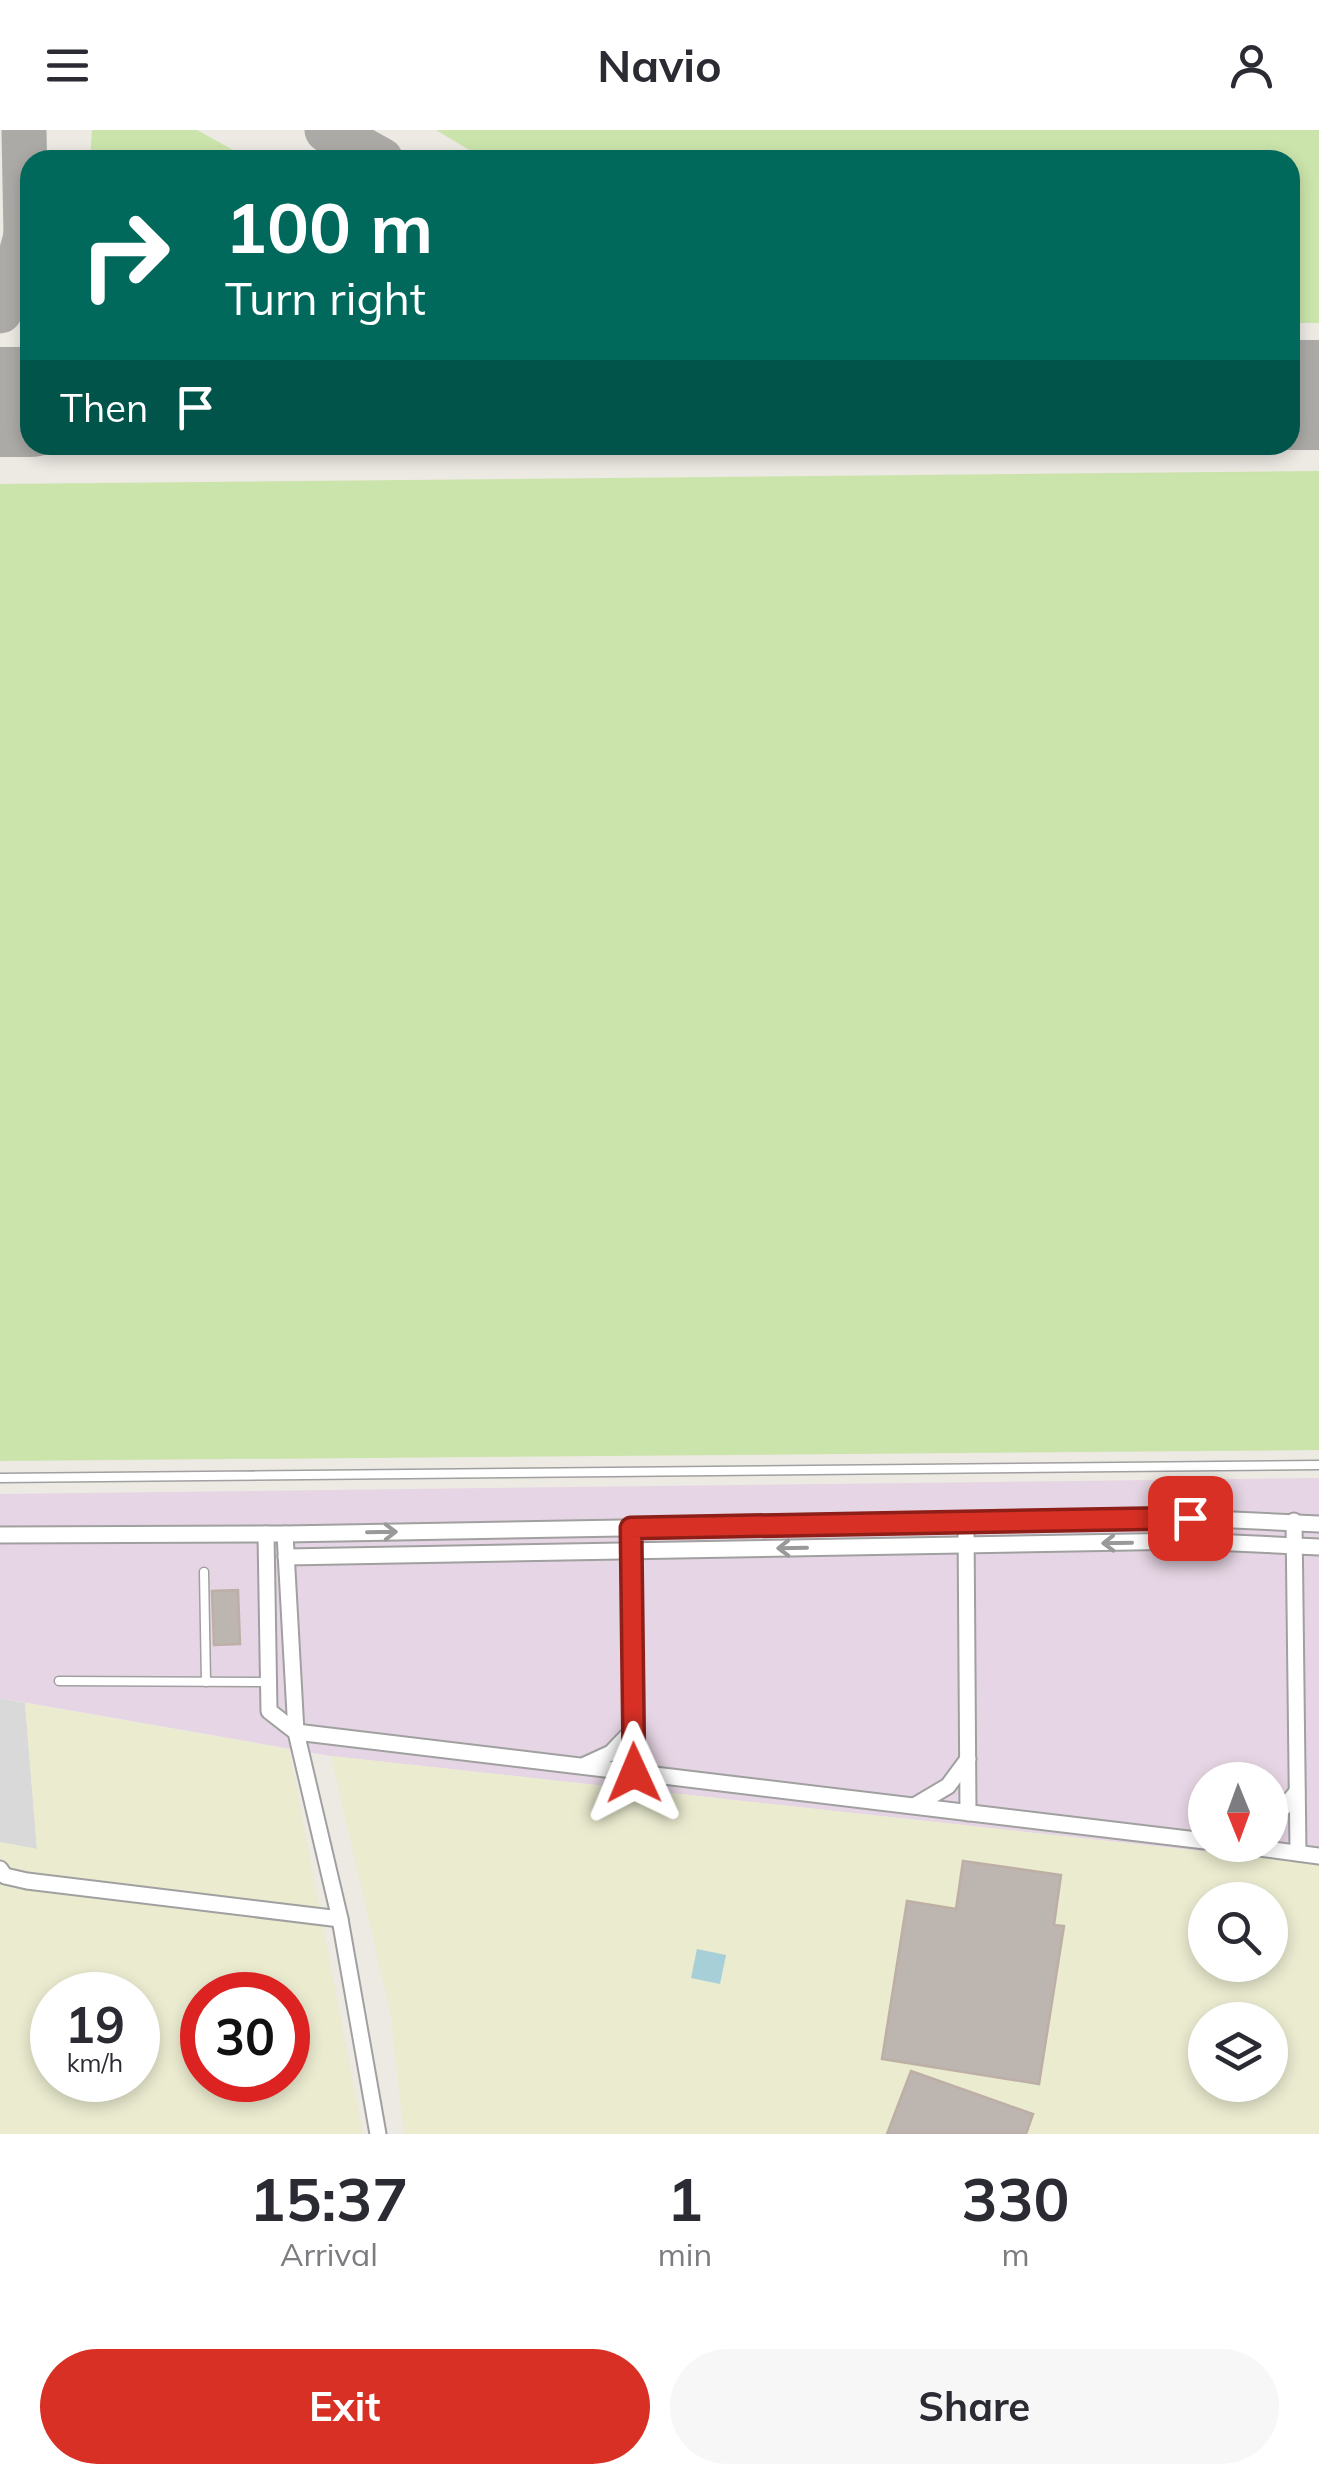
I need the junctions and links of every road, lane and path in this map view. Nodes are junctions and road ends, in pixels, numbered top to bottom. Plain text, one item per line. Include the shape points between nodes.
1 (1319, 1465) edge
2 (0, 1478) edge
3 (1294, 1521) junction
4 (966, 1522) junction
5 (1319, 1524) edge
6 (631, 1528) junction
7 (0, 1534) edge
8 (266, 1534) junction
9 (285, 1534) junction
10 (1294, 1544) junction
11 (966, 1545) junction
12 (1319, 1547) edge
13 (631, 1551) junction
14 (286, 1557) junction
15 (204, 1572) dead end
16 (59, 1681) dead end
17 (206, 1682) junction
18 (269, 1682) junction
19 (633, 1730) junction
20 (296, 1732) junction
21 (968, 1759) junction
22 (578, 1766) junction
23 (634, 1773) junction
24 (1297, 1792) junction
25 (1288, 1802) edge
26 (912, 1806) junction
27 (968, 1813) junction
28 (1188, 1839) edge
29 (1288, 1851) edge
30 (1298, 1852) junction
31 (1319, 1856) edge
32 (0, 1868) edge
33 (340, 1918) junction
34 (378, 2134) edge

1 - 2 lane
3 - 4 street
3 - 5 street
3 - 10 street
4 - 6 street
4 - 11 street
9 -> 6 street
6 - 13 street
7 - 8 street
8 - 9 street
8 - 18 street
9 - 14 street
10 -> 11 street
10 - 12 street
10 - 24 street
11 -> 13 street
11 - 21 street
13 - 14 street
13 - 19 street
14 - 20 street
15 - 17 lane
16 - 17 lane
17 - 18 lane
18 - 20 street via 269,1712
19 - 22 street via 611,1753
19 - 23 street
20 - 22 street
20 - 33 street
21 - 26 street via 948,1786
21 - 27 street
22 - 23 street
23 - 26 street
24 - 25 street
24 - 30 street
26 - 27 street
27 - 28 street
29 - 30 street
30 - 31 street
32 - 33 street via 5,1876 28,1881
33 - 34 street

